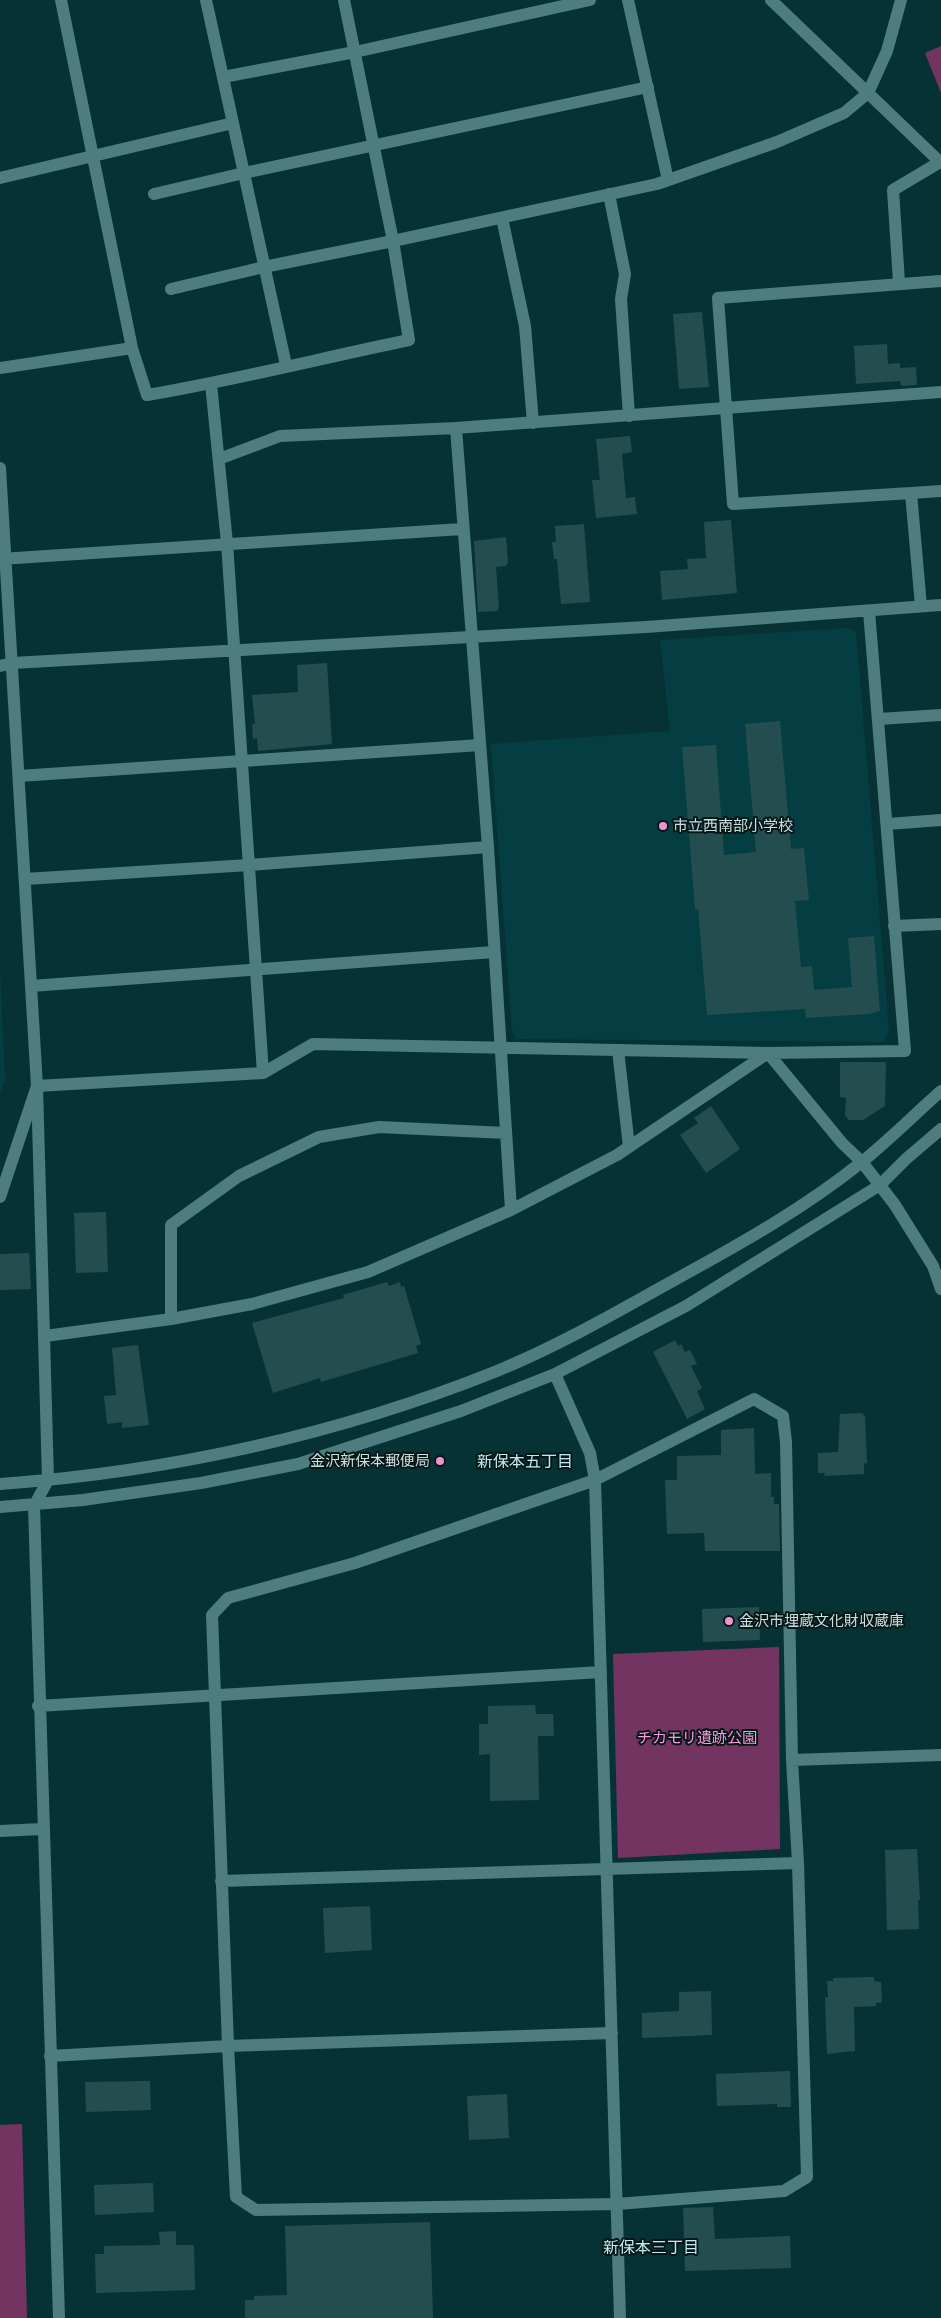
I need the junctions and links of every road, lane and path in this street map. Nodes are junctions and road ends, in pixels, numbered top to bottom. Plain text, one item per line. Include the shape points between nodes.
1 (62, 0) edge
2 (206, 0) edge
3 (344, 0) edge
4 (590, 0) edge
5 (628, 0) edge
6 (771, 0) edge
7 (901, 0) edge
8 (355, 52) junction
9 (223, 77) junction
10 (648, 87) junction
11 (868, 93) junction
12 (233, 123) junction
13 (374, 146) junction
14 (93, 158) junction
15 (941, 162) edge
16 (244, 173) junction
17 (0, 178) edge
18 (668, 180) junction
19 (154, 194) dead end
20 (609, 194) junction
21 (502, 218) junction
22 (394, 241) junction
23 (264, 267) junction
24 (941, 280) edge
25 (899, 282) junction
26 (171, 289) dead end
27 (132, 348) junction
28 (286, 365) junction
29 (0, 368) edge
30 (211, 384) junction
31 (941, 392) edge
32 (727, 406) junction
33 (629, 416) junction
34 (533, 423) junction
35 (456, 428) junction
36 (219, 459) junction
37 (0, 468) edge
38 (941, 491) edge
39 (911, 493) junction
40 (462, 529) junction
41 (227, 543) junction
42 (3, 558) edge
43 (941, 605) edge
44 (921, 606) junction
45 (869, 611) junction
46 (470, 638) junction
47 (234, 651) junction
48 (13, 663) junction
49 (0, 666) edge
50 (941, 715) edge
51 (879, 719) junction
52 (480, 745) junction
53 (241, 760) junction
54 (20, 776) junction
55 (941, 820) edge
56 (888, 824) junction
57 (488, 847) junction
58 (249, 865) junction
59 (25, 879) junction
60 (941, 924) edge
61 (894, 926) junction
62 (494, 952) junction
63 (256, 970) junction
64 (31, 986) junction
65 (501, 1048) junction
66 (618, 1050) junction
67 (768, 1054) junction
68 (264, 1074) junction
69 (37, 1086) junction
70 (941, 1091) edge
71 (941, 1129) edge
72 (506, 1133) junction
73 (628, 1148) junction
74 (862, 1162) junction
75 (880, 1185) junction
76 (0, 1197) edge
77 (511, 1210) junction
78 (941, 1289) edge
79 (170, 1319) junction
80 (45, 1336) junction
81 (555, 1374) junction
82 (48, 1480) junction
83 (595, 1480) junction
84 (0, 1484) edge
85 (34, 1506) junction
86 (0, 1507) edge
87 (601, 1672) junction
88 (214, 1695) junction
89 (38, 1706) junction
90 (941, 1755) edge
91 (792, 1760) junction
92 (42, 1829) junction
93 (0, 1831) edge
94 (798, 1863) junction
95 (607, 1868) junction
96 (222, 1880) junction
97 (612, 2033) junction
98 (228, 2046) junction
99 (50, 2056) junction
100 (616, 2204) junction
101 (59, 2318) edge
102 (620, 2318) edge

1 - 14 street
2 - 9 street
3 - 8 street
4 - 8 street
5 - 10 street
6 - 11 street
7 - 11 street via 887,51
8 - 9 street
8 - 13 street
9 - 12 street
10 - 13 street
10 - 18 street
11 - 15 street
11 - 18 street via 844,113 805,130
12 - 14 street
12 - 16 street
13 - 16 street
13 - 22 street
14 - 17 street
14 - 27 street
15 - 25 street via 893,190
16 - 19 street
16 - 23 street
18 - 20 street
20 - 21 street
20 - 33 street via 626,274 621,299
21 - 22 street
21 - 34 street via 525,326
22 - 23 street
22 - 28 street via 409,340
23 - 26 street
23 - 28 street
24 - 25 street
25 - 32 street via 718,298
27 - 29 street
27 - 30 street via 147,395
28 - 30 street
30 - 36 street
31 - 32 street
32 - 33 street
32 - 39 street via 733,504
33 - 34 street
34 - 35 street
35 - 36 street via 280,436
35 - 40 street
36 - 41 street
37 - 42 street
38 - 39 street
39 - 44 street
40 - 41 street
40 - 46 street
41 - 42 street
41 - 47 street
42 - 48 street
43 - 44 street
44 - 45 street
45 - 46 street
45 - 51 street
46 - 47 street
46 - 52 street
47 - 48 street
47 - 53 street
48 - 49 street
48 - 54 street
50 - 51 street
51 - 56 street
52 - 53 street
52 - 57 street
53 - 54 street
53 - 58 street
54 - 59 street
55 - 56 street
56 - 61 street
57 - 58 street
57 - 62 street
58 - 59 street
58 - 63 street
59 - 64 street
60 - 61 street
61 - 67 street via 905,1051
62 - 63 street
62 - 65 street
63 - 64 street
63 - 68 street
64 - 69 street
65 - 66 street
65 - 68 street via 313,1044
65 - 72 street
66 - 67 street
66 - 73 street
67 - 73 street
67 - 74 street via 842,1143
68 - 69 street
69 - 76 street
69 - 80 street
70 - 74 street
71 - 75 street
72 - 77 street
72 - 79 street via 379,1127 319,1136 239,1176 171,1225
73 - 77 street
74 - 75 street
74 - 82 street via 769,1228 584,1330 498,1370 380,1413 217,1454
75 - 78 street via 932,1266
75 - 81 street via 686,1306
77 - 79 street via 368,1272 252,1304
79 - 80 street
80 - 82 street
81 - 83 street via 590,1453
81 - 85 street via 461,1412 298,1464 201,1483
82 - 84 street
82 - 85 street
83 - 87 street
83 - 88 street via 355,1563 228,1598 212,1615
83 - 91 street via 754,1399 783,1416 787,1462
85 - 86 street
85 - 89 street
87 - 88 street
87 - 95 street
88 - 89 street
88 - 96 street
89 - 92 street
90 - 91 street
91 - 94 street
92 - 93 street
92 - 99 street
94 - 95 street
94 - 100 street via 807,2177 784,2191
95 - 96 street
95 - 97 street
96 - 98 street
97 - 98 street
97 - 100 street
98 - 99 street
98 - 100 street via 236,2197 256,2210
99 - 101 street
100 - 102 street

